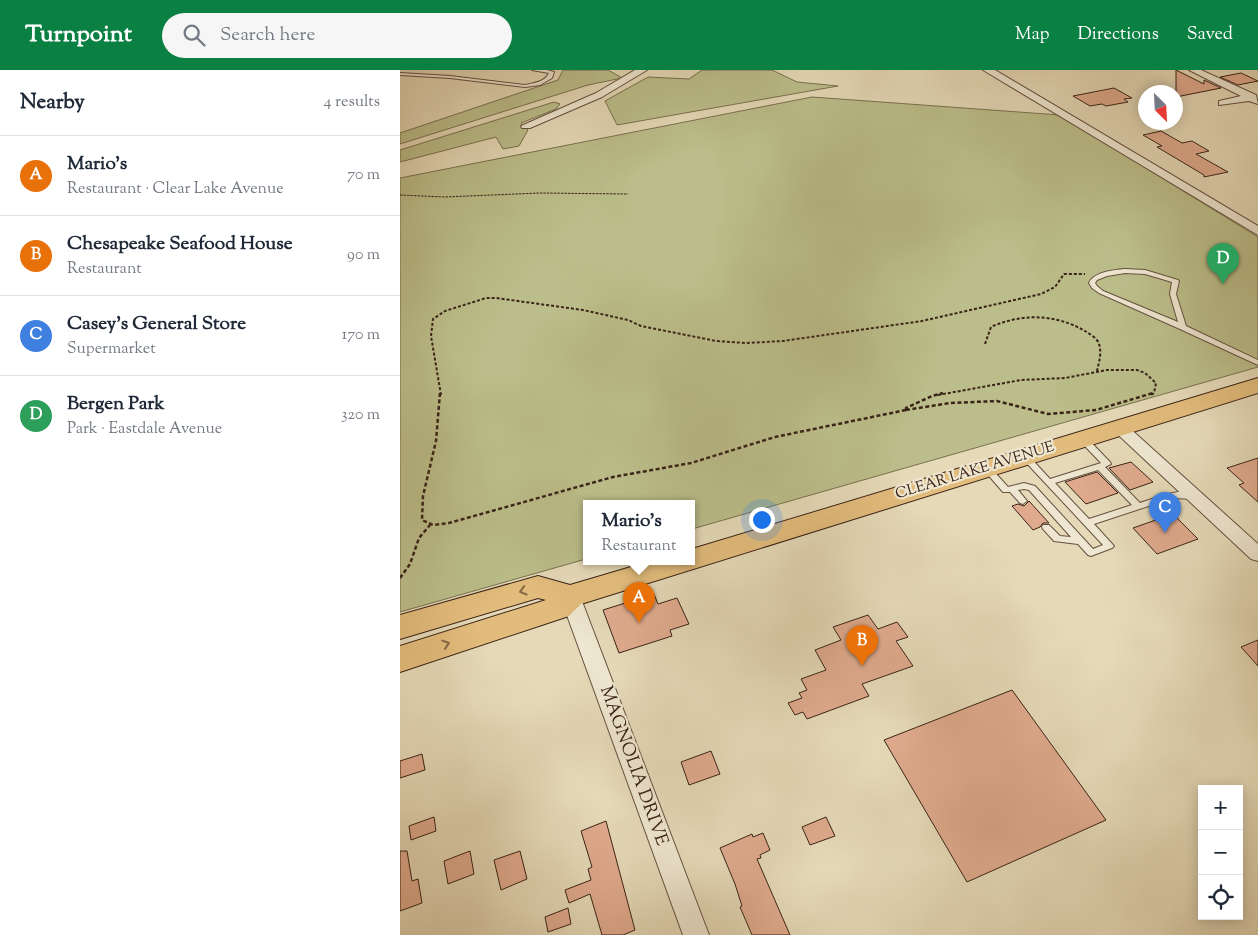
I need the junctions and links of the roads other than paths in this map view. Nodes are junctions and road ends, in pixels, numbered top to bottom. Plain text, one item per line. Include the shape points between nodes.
1 (534, 70) edge
2 (642, 70) edge
3 (988, 70) edge
4 (1194, 70) edge
5 (400, 74) edge
6 (1255, 98) edge
7 (1222, 103) dead end
8 (526, 126) dead end
9 (1258, 230) edge
10 (1183, 327) junction
11 (1258, 364) edge
12 (1258, 385) edge
13 (1119, 427) junction
14 (1082, 438) junction
15 (1024, 456) junction
16 (1099, 466) junction
17 (986, 468) junction
18 (1048, 482) junction
19 (1012, 488) junction
20 (1194, 496) junction
21 (1023, 501) dead end
22 (1138, 506) junction
23 (1088, 523) junction
24 (1046, 527) dead end
25 (1080, 541) junction
26 (1258, 554) edge
27 (695, 558) edge
28 (672, 565) edge
29 (570, 596) junction
30 (456, 610) junction
31 (400, 616) edge
32 (400, 627) edge
33 (400, 659) edge
34 (696, 935) edge

1 - 5 lane via 552,72 538,84 525,86
2 - 8 street via 599,95
3 - 9 street
4 - 6 street
6 - 7 street
10 - 10 lane via 1101,292 1092,283 1096,278 1127,270 1176,281 1172,294
10 - 11 lane
12 - 13 main road, CLEAR LAKE AVENUE
13 - 14 main road, CLEAR LAKE AVENUE
13 - 20 street
14 - 15 main road, CLEAR LAKE AVENUE
14 - 16 lane via 1107,464
15 - 17 main road, CLEAR LAKE AVENUE
15 - 18 lane
16 - 18 lane
16 - 22 lane
17 - 19 lane via 1006,490
17 - 27 main road, CLEAR LAKE AVENUE
18 - 23 lane
19 - 21 lane
19 - 25 lane via 1032,488
20 - 22 lane via 1173,495
20 - 26 street
22 - 23 lane
23 - 25 lane via 1109,546 1091,552
24 - 25 lane via 1057,539
28 - 29 main road
29 -> 30 main road via 538,587
33 -> 29 main road via 558,608
29 - 34 street, MAGNOLIA DRIVE
30 - 31 main road via 435,606
30 - 32 main road

